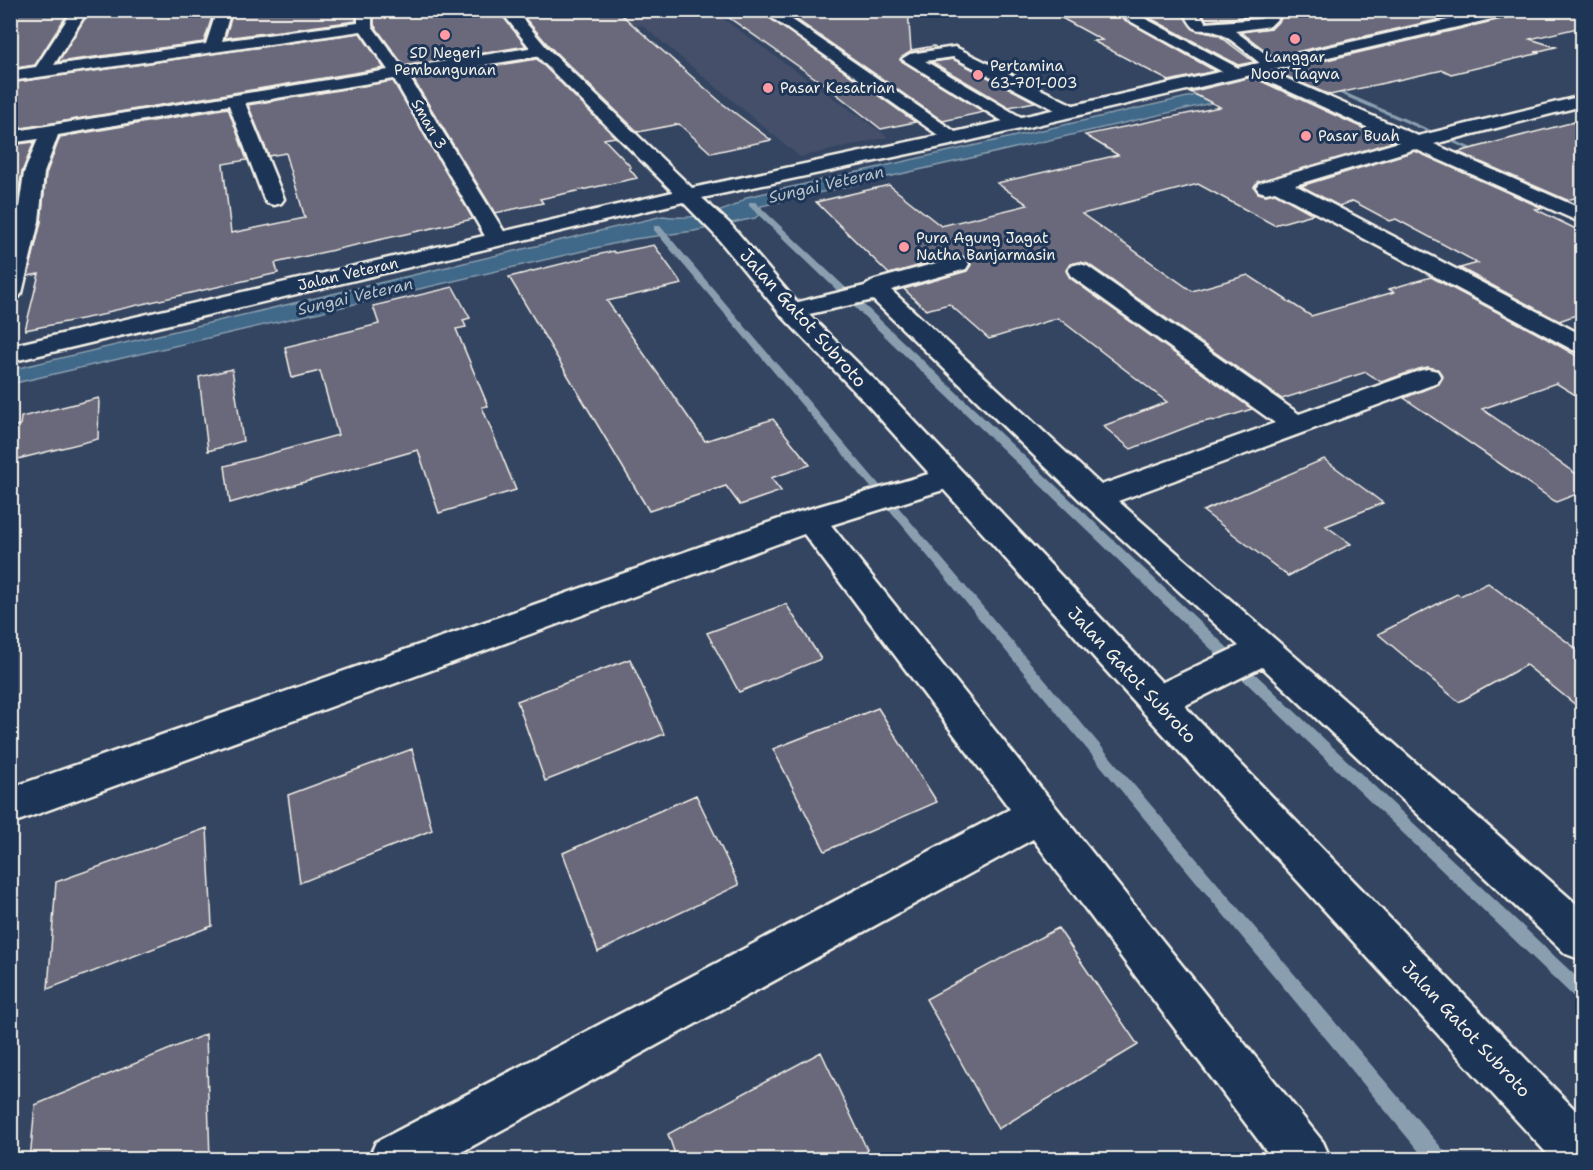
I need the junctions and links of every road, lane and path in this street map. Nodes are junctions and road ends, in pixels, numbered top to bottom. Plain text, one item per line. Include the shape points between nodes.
1 (81, 10) edge
2 (224, 10) edge
3 (507, 10) edge
4 (768, 10) edge
5 (1117, 10) edge
6 (1190, 10) edge
7 (1271, 10) edge
8 (1513, 10) edge
9 (365, 18) edge
10 (1220, 27) junction
11 (213, 46) junction
12 (541, 51) junction
13 (1257, 70) junction
14 (42, 71) junction
15 (399, 73) junction
16 (10, 76) edge
17 (235, 99) junction
18 (1582, 101) edge
19 (1071, 111) junction
20 (1018, 123) junction
21 (50, 132) junction
22 (10, 138) edge
23 (955, 138) junction
24 (1426, 140) junction
25 (274, 199) dead end
26 (704, 211) junction
27 (1582, 217) edge
28 (496, 238) junction
29 (958, 264) dead end
30 (1079, 271) dead end
31 (10, 293) edge
32 (867, 293) junction
33 (791, 311) junction
34 (1582, 345) edge
35 (10, 354) edge
36 (1428, 377) dead end
37 (1296, 425) junction
38 (934, 482) junction
39 (1096, 498) junction
40 (810, 520) junction
41 (1258, 653) junction
42 (1157, 702) junction
43 (10, 806) edge
44 (1037, 816) junction
45 (1582, 938) edge
46 (1582, 1153) edge
47 (394, 1160) edge
48 (1305, 1160) edge

1 - 14 street
2 - 11 street
3 - 12 street, Jalan Gatot Subroto
4 - 23 street
5 - 13 street
6 - 10 street via 1202,27
7 - 10 street via 1272,17 1265,23
8 - 13 street, Jalan Veteran
9 - 11 street
9 - 15 street, Sman 3
10 - 13 street
11 - 14 street
12 - 15 street
12 - 26 street, Jalan Gatot Subroto
13 - 19 street, Jalan Veteran
13 - 24 street
14 - 16 street
15 - 17 street
15 - 28 street, Sman 3
17 - 21 street
17 - 25 street
18 - 24 street
19 - 20 street, Jalan Veteran
19 - 20 street via 955,52 910,60
20 - 23 street, Jalan Veteran
21 - 22 street
21 - 31 street via 34,173 28,221
23 - 26 street, Jalan Veteran
24 - 27 street
24 - 34 street via 1268,186
26 - 28 street, Jalan Veteran
26 - 33 street, Jalan Gatot Subroto
28 - 35 street, Jalan Veteran
29 - 32 street
30 - 37 street
32 - 33 street
32 - 39 street via 881,294
33 - 38 street, Jalan Gatot Subroto via 876,398
36 - 37 street
37 - 39 street
38 - 40 street
38 - 42 street, Jalan Gatot Subroto
39 - 41 street
40 - 43 street
40 - 44 street
41 - 42 street
41 - 45 street
42 - 46 street, Jalan Gatot Subroto
44 - 47 street
44 - 48 street

